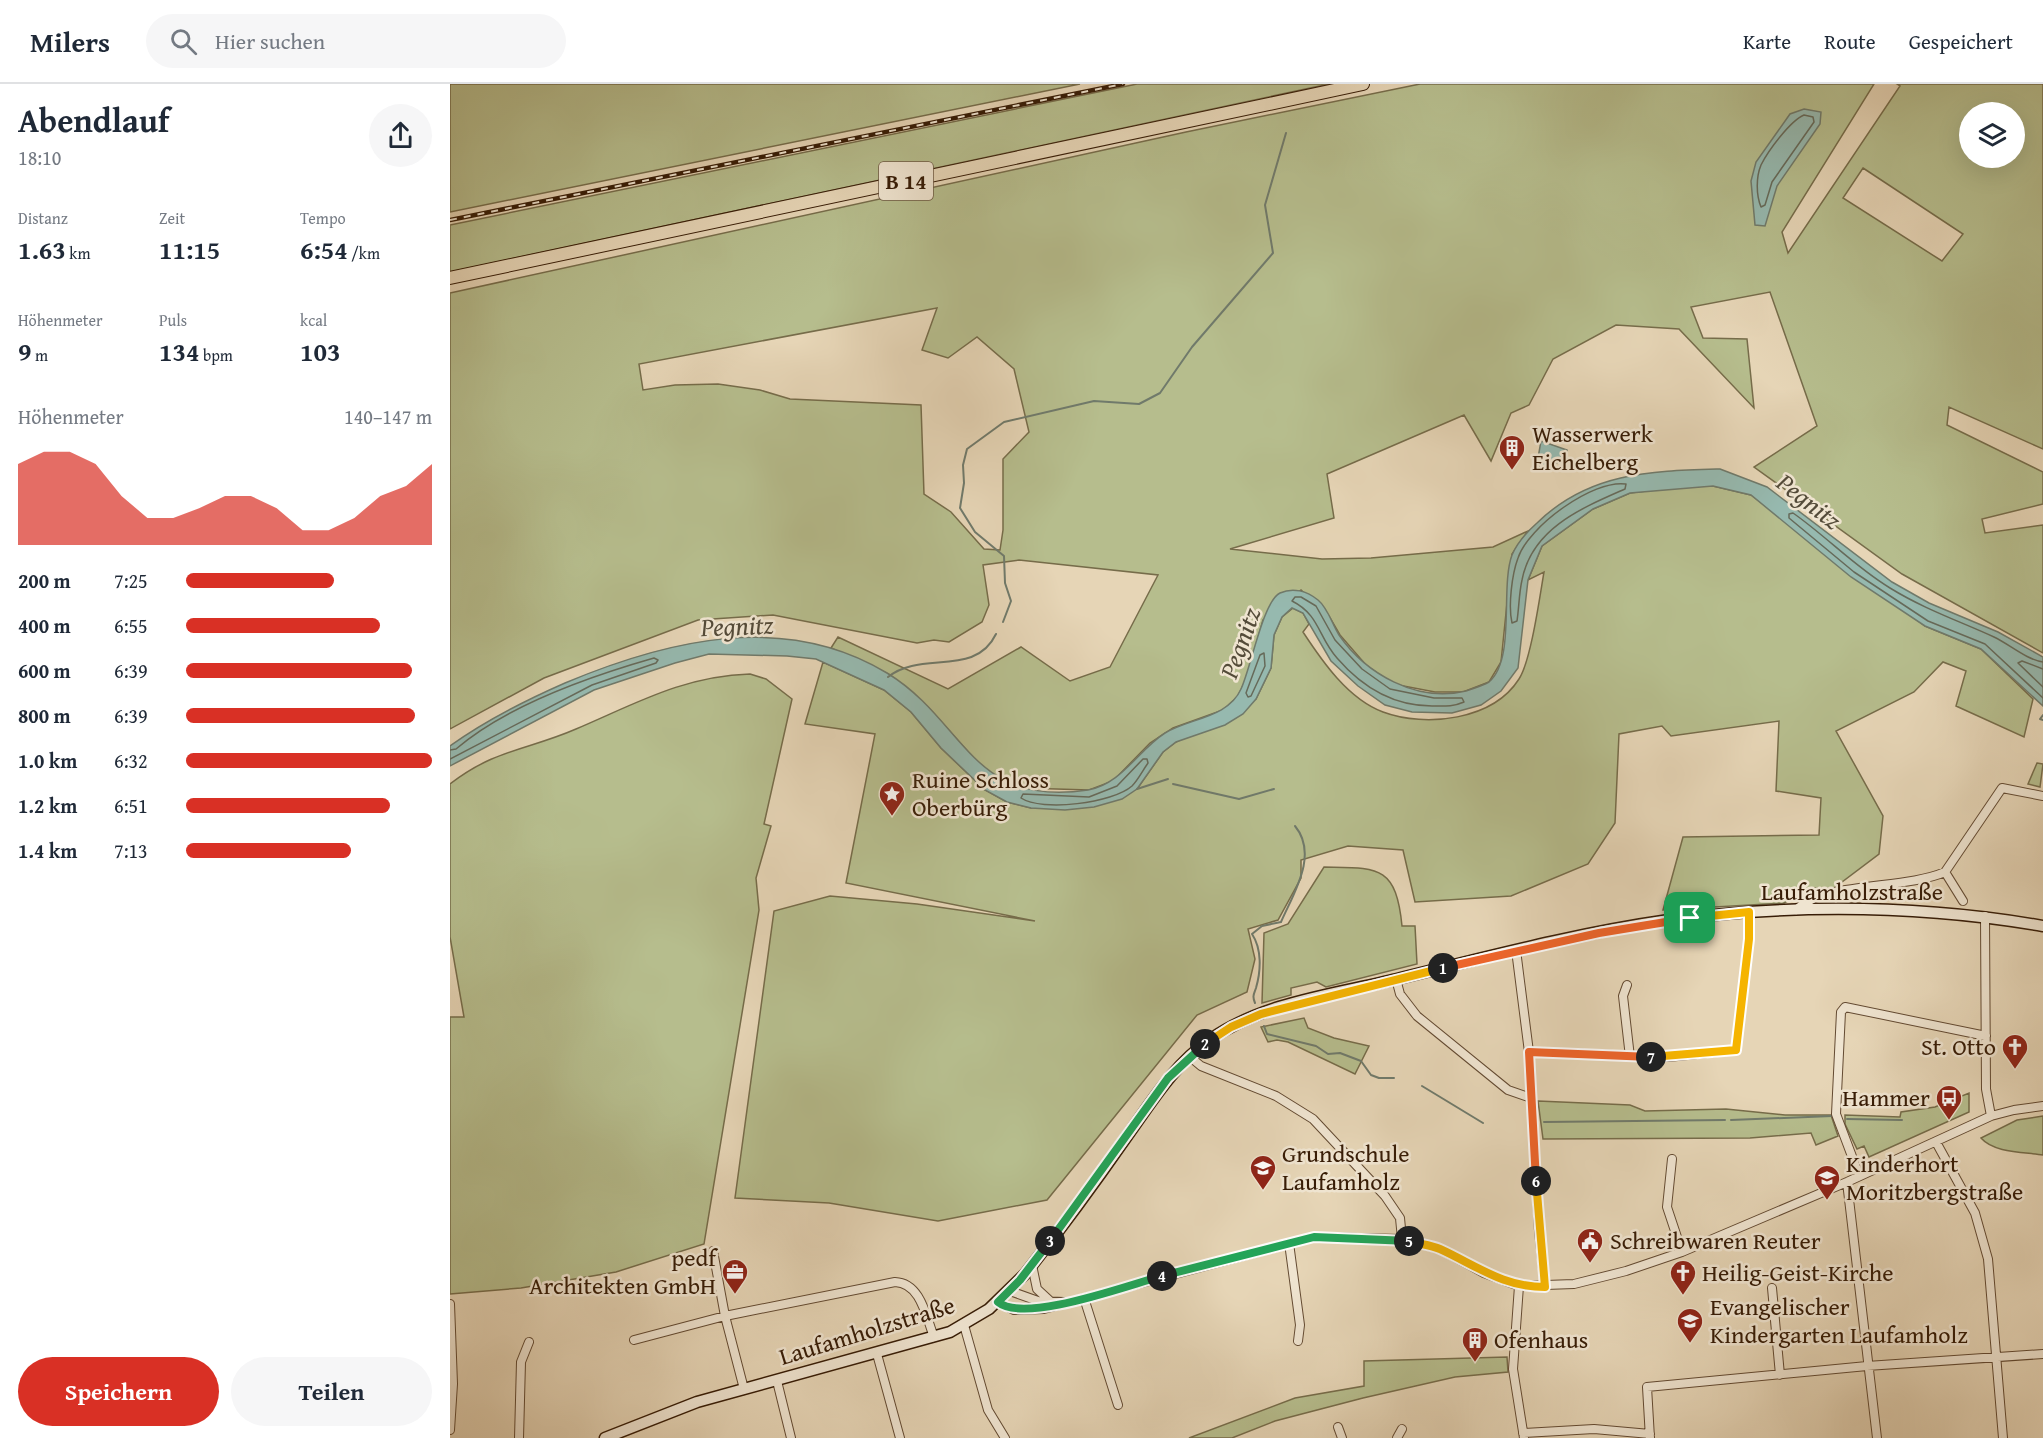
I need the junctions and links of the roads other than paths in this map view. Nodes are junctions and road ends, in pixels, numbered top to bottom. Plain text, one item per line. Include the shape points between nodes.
1 (1363, 84) edge
2 (450, 278) edge
3 (2043, 796) edge
4 (1945, 872) junction
5 (1963, 901) dead end
6 (1796, 910) junction
7 (1749, 912) junction
8 (1985, 916) junction
9 (2043, 926) edge
10 (1516, 950) junction
11 (1396, 979) junction
12 (1627, 985) dead end
13 (1986, 1036) junction
14 (1529, 1052) junction
15 (1189, 1056) junction
16 (1629, 1057) junction
17 (1531, 1098) junction
18 (2043, 1106) edge
19 (1991, 1116) junction
20 (1936, 1142) junction
21 (1672, 1160) dead end
22 (1860, 1175) junction
23 (1847, 1182) junction
24 (1402, 1239) junction
25 (1289, 1243) junction
26 (714, 1251) dead end
27 (1682, 1252) junction
28 (1032, 1266) junction
29 (1519, 1286) junction
30 (1545, 1287) junction
31 (1772, 1288) dead end
32 (1010, 1291) junction
33 (1083, 1298) junction
34 (1050, 1301) junction
35 (998, 1302) junction
36 (1065, 1302) junction
37 (450, 1305) edge
38 (725, 1316) junction
39 (963, 1325) junction
40 (934, 1337) junction
41 (634, 1340) dead end
42 (1298, 1341) dead end
43 (529, 1342) dead end
44 (877, 1354) junction
45 (2043, 1354) edge
46 (1995, 1357) junction
47 (1867, 1366) junction
48 (1780, 1375) junction
49 (777, 1381) junction
50 (744, 1389) junction
51 (1118, 1405) dead end
52 (1338, 1427) dead end
53 (1402, 1429) dead end
54 (450, 1430) edge
55 (1523, 1435) edge
56 (1650, 1436) edge
57 (519, 1438) edge
58 (605, 1438) edge
59 (791, 1438) edge
60 (900, 1438) edge
61 (1005, 1438) edge
62 (1342, 1438) edge
63 (1397, 1438) edge
64 (1877, 1438) edge
65 (2003, 1438) edge

1 - 2 main road, B 14
3 - 4 street via 2002,788
4 - 5 street
4 - 6 street via 1926,880 1813,898
6 - 7 main road, Laufamholzstraße
6 - 8 main road, Laufamholzstraße
7 - 10 main road, Laufamholzstraße via 1654,922
7 - 16 street via 1736,1050
8 - 9 main road, Laufamholzstraße
8 - 13 street
10 - 11 main road, Laufamholzstraße
10 - 14 street
11 - 15 main road, Laufamholzstraße via 1261,1014 1224,1031
11 - 17 street via 1400,994 1417,1016 1508,1090
12 - 16 street via 1623,996
13 - 19 street via 1986,1102
13 - 22 street via 1845,1007 1841,1012 1836,1114
14 - 16 street
14 - 17 street
15 - 24 street via 1201,1066 1287,1101 1313,1119 1386,1196 1400,1218
15 - 28 main road, Laufamholzstraße via 1160,1089
17 - 30 street
18 - 19 street
19 - 20 street
20 - 22 street
20 - 46 street via 1975,1213 1988,1259
21 - 27 street via 1667,1207
22 - 23 street
23 - 27 street
23 - 47 street
24 - 25 street via 1314,1237
24 - 29 street via 1440,1249 1484,1273
25 - 33 street
25 - 42 street via 1300,1325
26 - 38 street
27 - 30 street via 1626,1271
28 - 32 main road, Laufamholzstraße
28 - 34 street via 1037,1289
29 - 30 street
29 - 55 street via 1513,1369
31 - 48 street
32 - 34 street
32 - 35 main road, Laufamholzstraße
33 - 36 street
33 - 51 street
34 - 36 street
35 - 36 street via 1014,1310 1037,1310
35 - 39 main road, Laufamholzstraße
37 - 54 street
38 - 40 street via 903,1282 916,1291
38 - 41 street
38 - 50 street
39 - 40 main road, Laufamholzstraße
39 - 61 street via 988,1410
40 - 44 main road, Laufamholzstraße
43 - 57 street via 521,1362
44 - 49 main road, Laufamholzstraße
44 - 60 street
45 - 46 street
46 - 47 street
46 - 65 street
47 - 48 street
47 - 64 street
48 - 56 street via 1647,1387
49 - 50 main road, Laufamholzstraße
49 - 59 street
50 - 58 main road, Laufamholzstraße via 675,1410
52 - 62 street
53 - 63 street
55 - 56 street via 1594,1429

